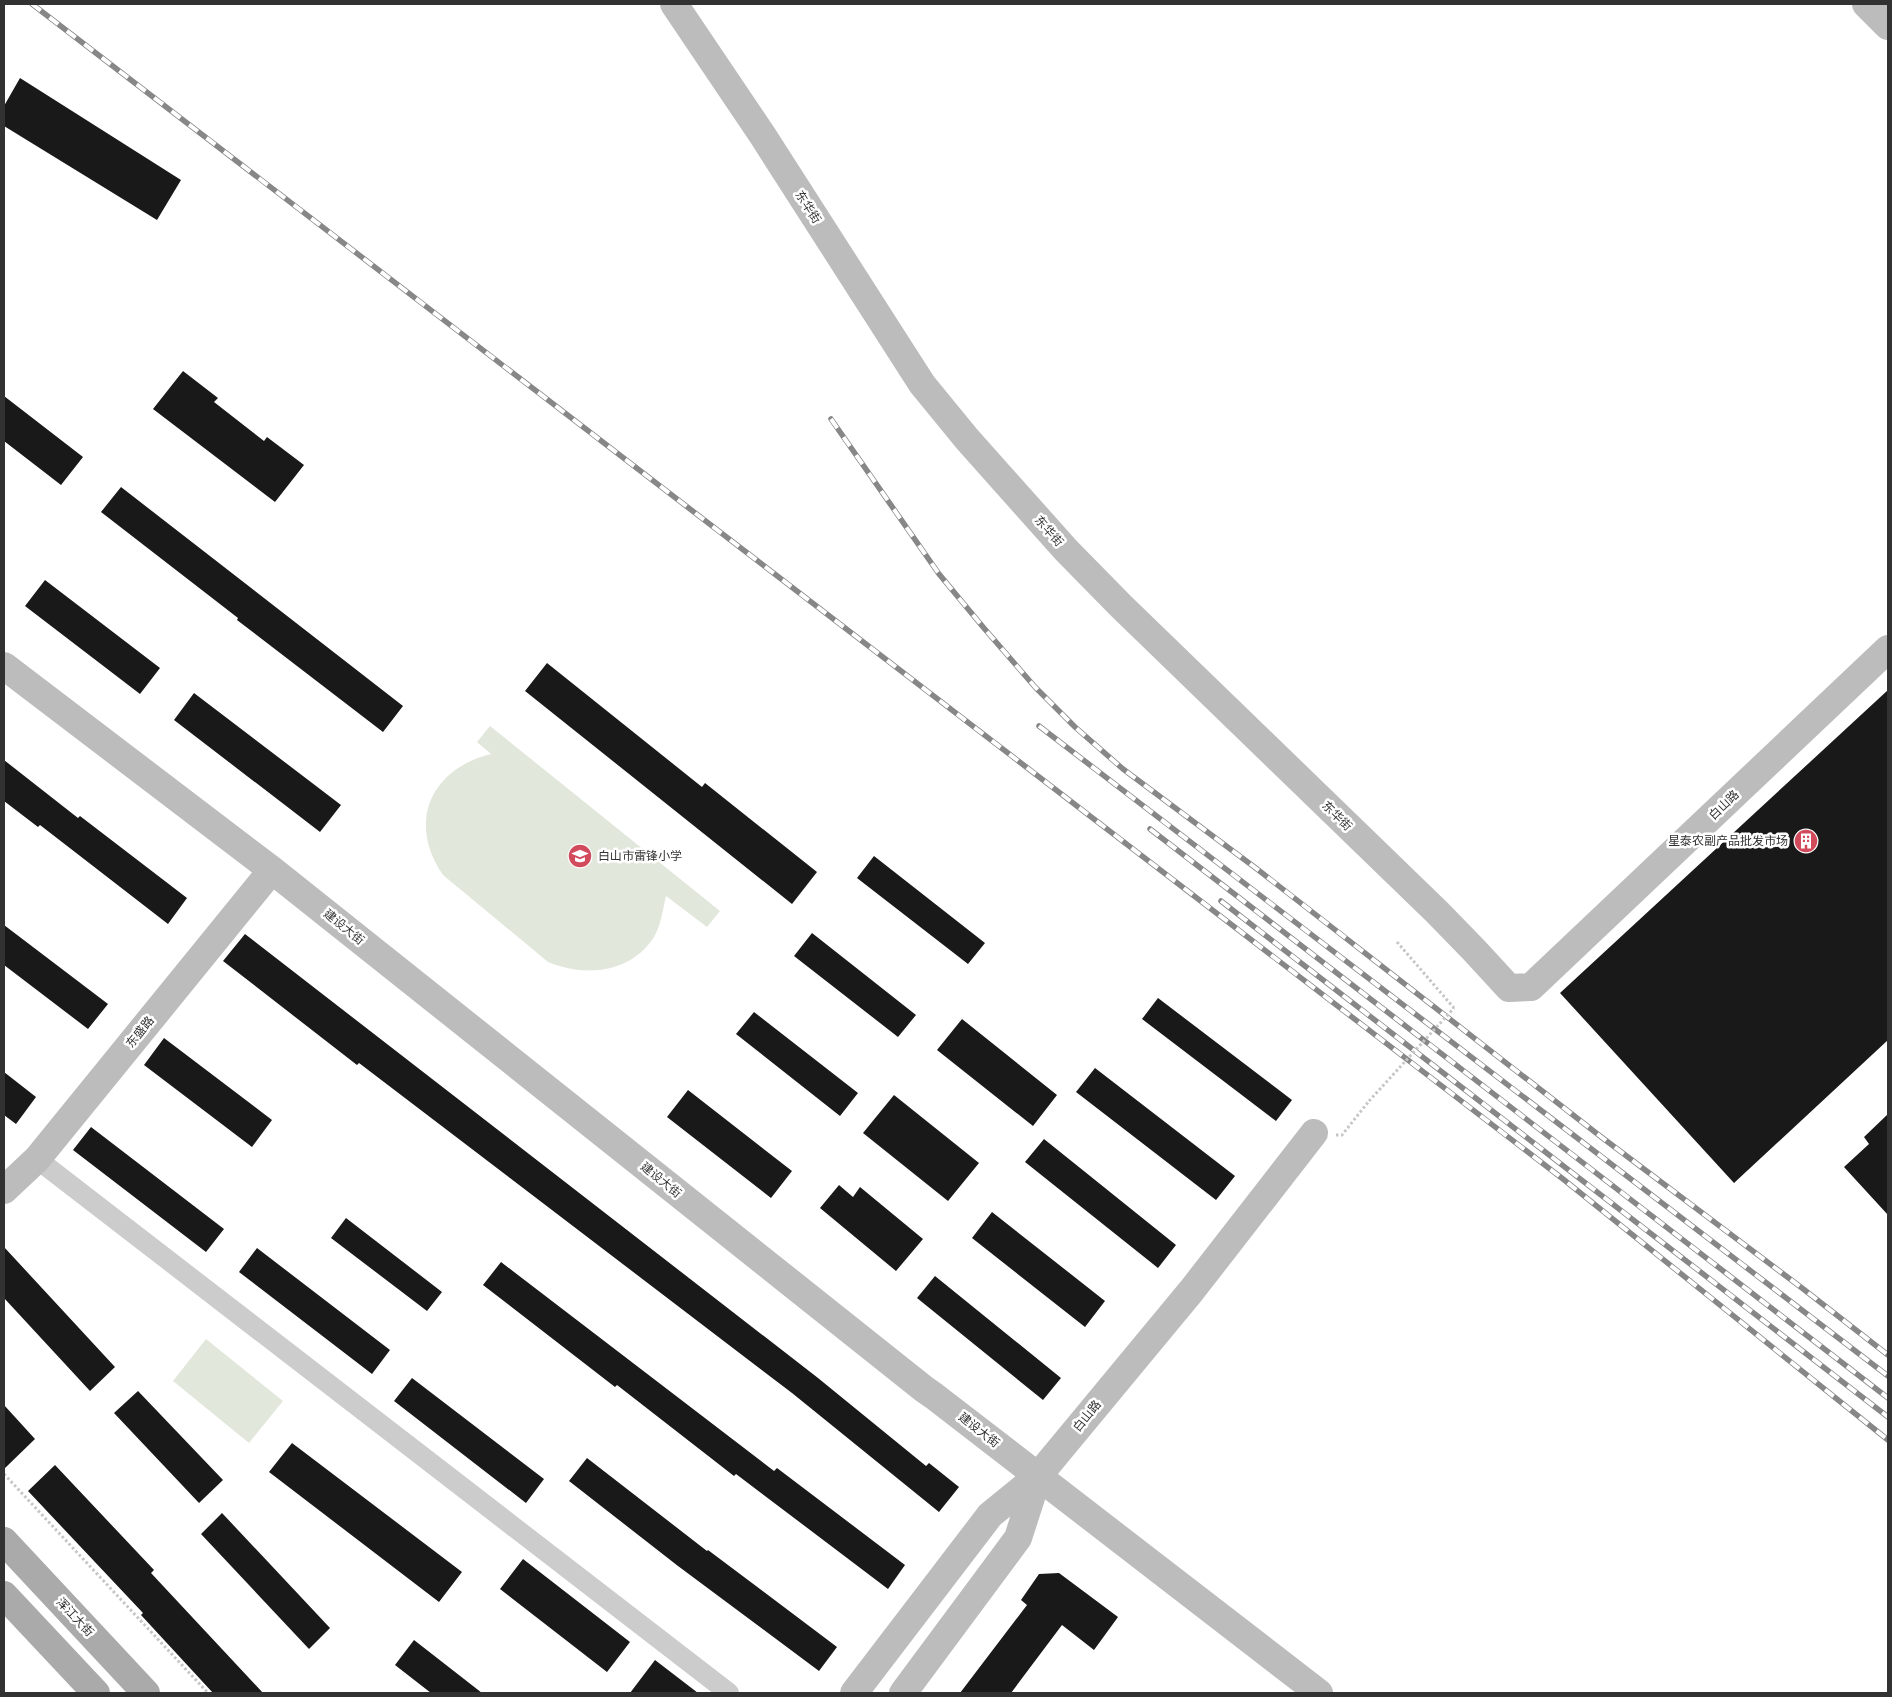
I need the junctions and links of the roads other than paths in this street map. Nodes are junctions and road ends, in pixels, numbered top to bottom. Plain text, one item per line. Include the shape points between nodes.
1 (674, 4) edge
2 (1866, 4) edge
3 (1888, 26) edge
4 (1888, 649) edge
5 (4, 666) edge
6 (272, 870) junction
7 (1509, 988) joint
8 (1314, 1133) road end
9 (37, 1159) junction
10 (4, 1190) edge
11 (1038, 1476) junction
12 (4, 1541) edge
13 (4, 1594) edge
14 (96, 1693) edge
15 (146, 1693) edge
16 (729, 1693) edge
17 (854, 1693) edge
18 (903, 1693) edge
19 (1319, 1693) edge

1 - 7 street, 东华街 via 922,384 967,439 1121,606 1437,912
2 - 3 street
4 - 7 street, 白山路 via 1532,987
5 - 6 street, 建设大街
6 - 9 street, 东盛路
6 - 11 street, 建设大街 via 916,1383
8 - 11 street, 白山路 via 1192,1290
9 - 10 street, 东盛路
9 - 16 street
11 - 17 street, 白山路 via 990,1516
11 - 18 street via 1018,1538
11 - 19 street, 建设大街
12 - 15 main road, 浑江大街
13 - 14 main road

